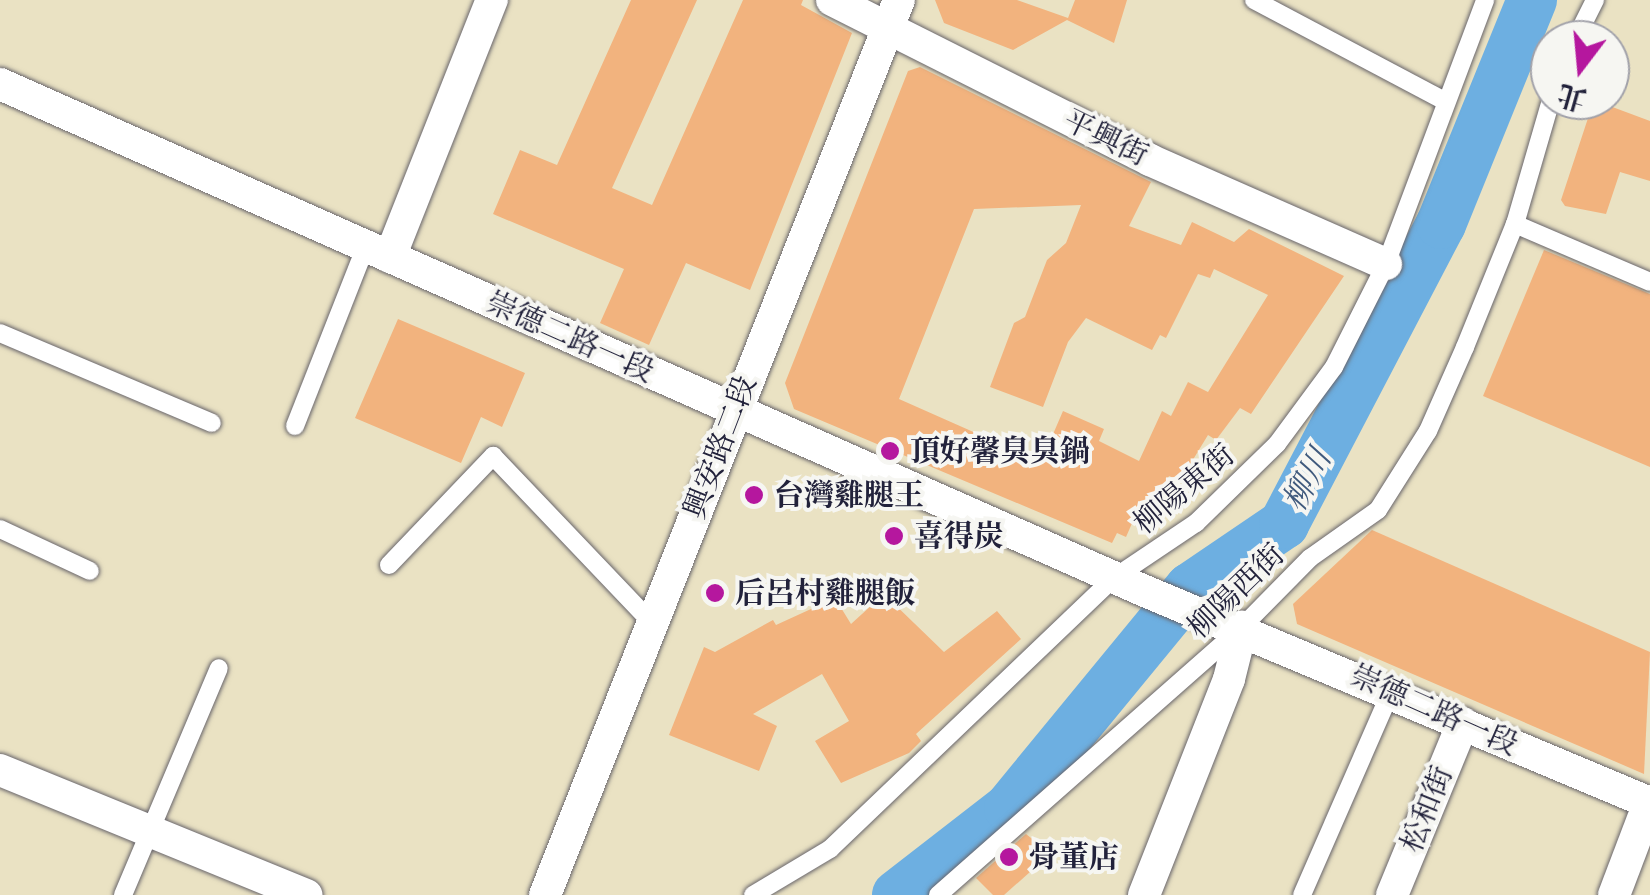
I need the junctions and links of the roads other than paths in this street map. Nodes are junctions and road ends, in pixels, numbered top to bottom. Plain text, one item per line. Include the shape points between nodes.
1 (492, 0) edge
2 (832, 0) edge
3 (1254, 0) edge
4 (1485, 0) edge
5 (894, 14) edge
6 (0, 84) edge
7 (1444, 100) junction
8 (1546, 120) edge
9 (1514, 224) junction
10 (378, 252) junction
11 (1386, 264) junction
12 (1650, 282) edge
13 (0, 333) edge
14 (733, 409) junction
15 (212, 423) dead end
16 (295, 426) dead end
17 (0, 529) edge
18 (389, 565) dead end
19 (90, 571) dead end
20 (1128, 584) junction
21 (652, 623) junction
22 (1229, 623) junction
23 (219, 668) dead end
24 (1391, 691) junction
25 (1463, 723) junction
26 (0, 770) edge
27 (1649, 803) edge
28 (149, 830) junction
29 (123, 895) edge
30 (308, 895) edge
31 (545, 895) edge
32 (753, 895) edge
33 (938, 895) edge
34 (1144, 895) edge
35 (1302, 895) edge
36 (1392, 895) edge
37 (1614, 895) edge

1 - 10 street
2 - 5 street, 平興街
3 - 7 lane
4 - 7 lane, 柳陽東街
5 - 11 street, 平興街 via 1150,160
5 - 14 street, 興安路二段
6 - 10 street, 崇德二路一段
7 - 11 lane, 柳陽東街
8 - 9 lane, 柳陽西街
9 - 12 lane
9 - 22 lane, 柳陽西街 via 1428,431 1378,510
10 - 14 street, 崇德二路一段
10 - 16 lane
11 - 20 lane, 柳陽東街 via 1334,367 1277,444
13 - 15 lane
14 - 20 street, 崇德二路一段
14 - 21 street, 興安路二段
17 - 19 lane
18 - 21 lane via 493,456
20 - 22 street, 崇德二路一段
20 - 32 lane, 柳陽東街 via 830,849
21 - 31 street, 興安路二段
22 - 24 street, 崇德二路一段
22 - 33 lane, 柳陽西街
22 - 34 street via 1228,680
23 - 28 lane
24 - 25 street, 崇德二路一段
24 - 35 lane
25 - 27 street, 崇德二路一段
25 - 36 street, 松和街
26 - 28 street
27 - 37 street
28 - 29 lane
28 - 30 street

